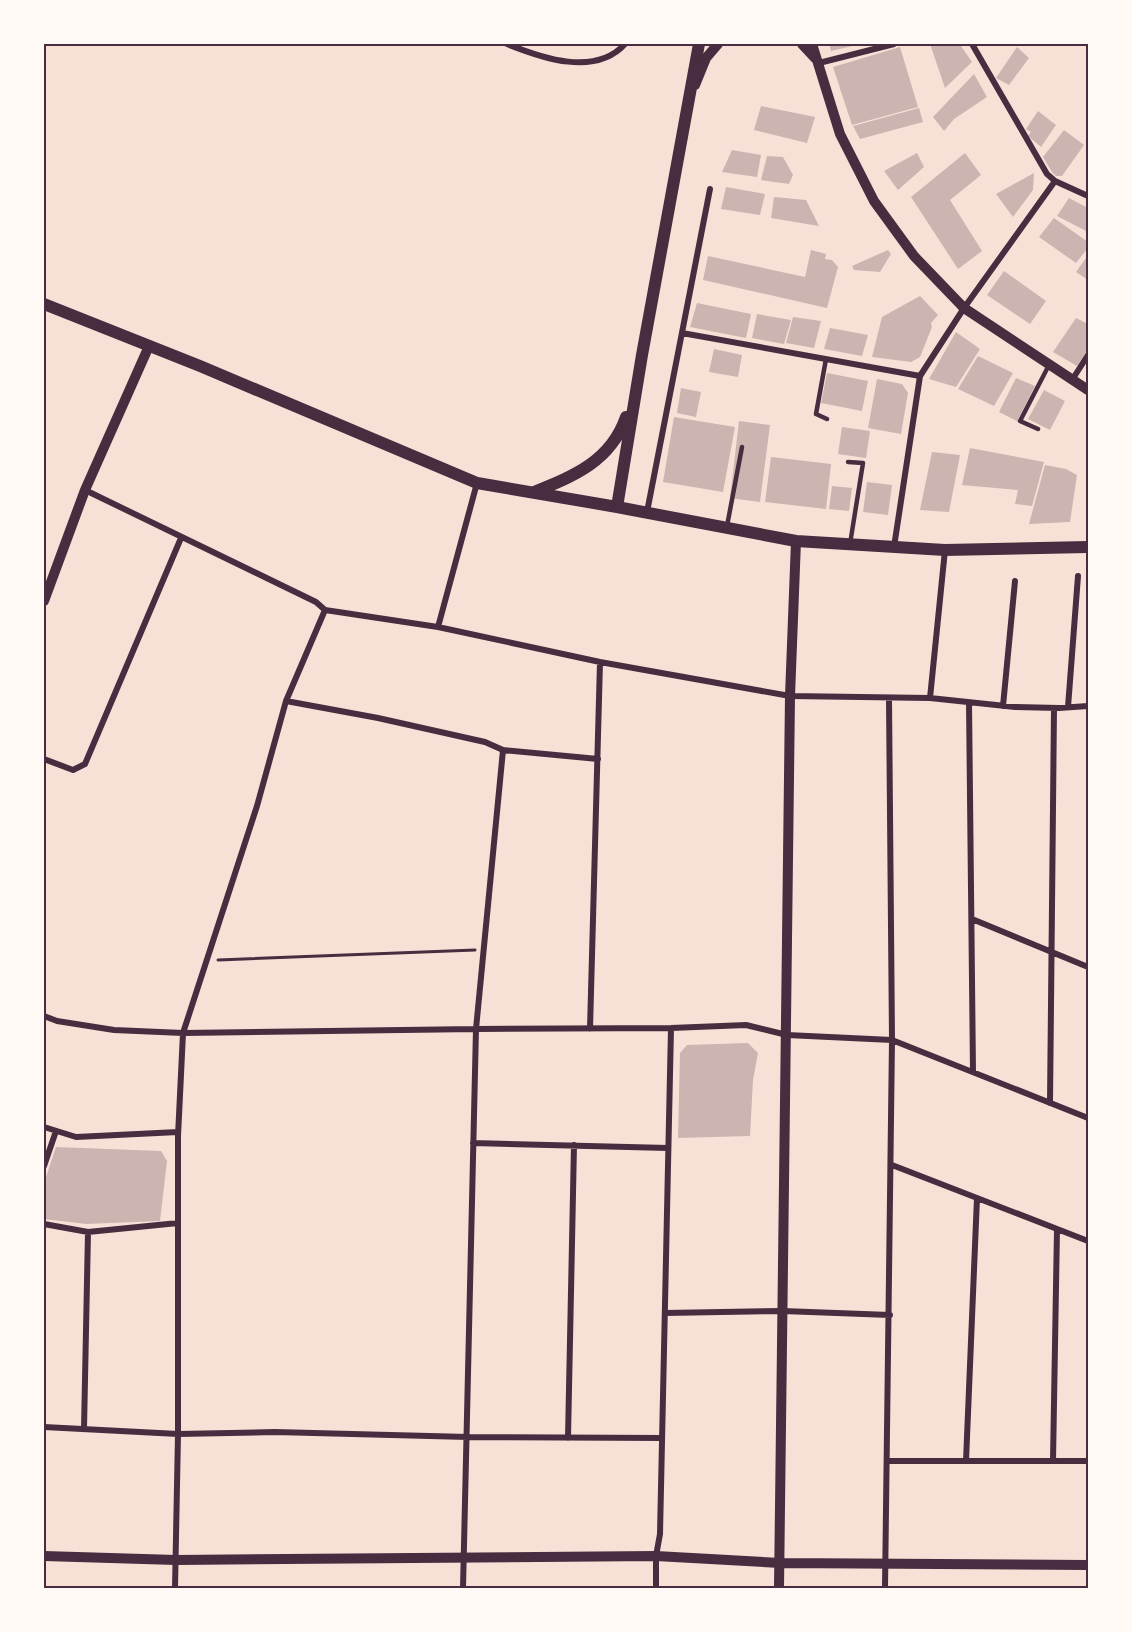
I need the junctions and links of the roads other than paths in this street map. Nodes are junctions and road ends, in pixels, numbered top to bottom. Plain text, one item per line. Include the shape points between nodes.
1 (507, 44) edge
2 (625, 44) edge
3 (699, 44) edge
4 (718, 44) edge
5 (802, 44) edge
6 (812, 44) edge
7 (894, 44) edge
8 (972, 44) edge
9 (819, 63) junction
10 (689, 98) junction
11 (1056, 181) junction
12 (710, 189) dead end
13 (1089, 196) edge
14 (44, 304) edge
15 (964, 308) junction
16 (682, 333) junction
17 (149, 346) junction
18 (1089, 355) edge
19 (826, 359) junction
20 (1049, 365) junction
21 (920, 376) junction
22 (1072, 380) junction
23 (637, 388) junction
24 (1089, 390) edge
25 (827, 419) dead end
26 (1038, 429) dead end
27 (742, 447) dead end
28 (848, 462) dead end
29 (477, 483) junction
30 (85, 490) junction
31 (533, 493) junction
32 (617, 507) junction
33 (647, 513) junction
34 (727, 529) junction
35 (181, 538) junction
36 (796, 541) junction
37 (850, 544) junction
38 (894, 547) junction
39 (1089, 547) edge
40 (945, 550) junction
41 (1078, 576) dead end
42 (1016, 581) dead end
43 (44, 601) edge
44 (325, 610) junction
45 (438, 627) junction
46 (600, 662) junction
47 (790, 696) junction
48 (930, 698) junction
49 (889, 699) junction
50 (285, 701) junction
51 (969, 703) junction
52 (1003, 706) junction
53 (1089, 706) edge
54 (1068, 707) junction
55 (1054, 708) junction
56 (503, 750) junction
57 (44, 759) edge
58 (598, 759) junction
59 (972, 919) junction
60 (1052, 951) junction
61 (1089, 967) edge
62 (44, 1016) edge
63 (476, 1029) junction
64 (590, 1029) junction
65 (671, 1029) junction
66 (183, 1033) junction
67 (787, 1035) junction
68 (892, 1040) junction
69 (973, 1072) junction
70 (1050, 1103) junction
71 (1089, 1118) edge
72 (44, 1127) edge
73 (56, 1131) junction
74 (178, 1132) junction
75 (473, 1143) junction
76 (574, 1145) junction
77 (668, 1148) junction
78 (892, 1165) junction
79 (44, 1166) edge
80 (977, 1198) junction
81 (178, 1223) junction
82 (44, 1224) edge
83 (1057, 1229) junction
84 (88, 1232) junction
85 (1089, 1241) edge
86 (783, 1311) junction
87 (665, 1313) junction
88 (890, 1315) junction
89 (44, 1427) edge
90 (84, 1429) junction
91 (178, 1434) junction
92 (468, 1437) junction
93 (568, 1438) junction
94 (662, 1438) junction
95 (887, 1461) junction
96 (966, 1461) junction
97 (1053, 1461) junction
98 (1089, 1461) edge
99 (44, 1556) edge
100 (656, 1556) junction
101 (465, 1558) junction
102 (176, 1560) junction
103 (886, 1562) junction
104 (780, 1563) junction
105 (1089, 1565) edge
106 (175, 1588) edge
107 (464, 1588) edge
108 (656, 1588) edge
109 (779, 1588) edge
110 (885, 1588) edge

1 - 2 street via 560,62 600,60
3 - 10 main road
4 - 10 street via 705,58
5 - 9 street
6 - 9 street
7 - 9 street
8 - 11 street via 1047,174
9 - 15 street via 840,134 874,201 914,256
10 - 23 main road
11 - 13 street
11 - 15 street
12 - 16 street
14 - 17 main road
15 - 20 street
15 - 21 street
16 - 19 street
16 - 33 street
17 - 29 main road
17 - 30 street
18 - 22 street
19 - 21 street
19 - 25 lane via 816,414
20 - 22 street
20 - 26 lane via 1020,421
21 - 38 street
22 - 24 street
23 - 31 main road via 621,432 599,459
23 - 32 main road
27 - 34 lane
28 - 37 lane via 863,463
29 - 31 main road
29 - 45 street
30 - 35 street
30 - 43 street
31 - 32 main road
32 - 33 main road
33 - 34 main road
34 - 36 main road
35 - 44 street via 316,602
35 - 57 street via 85,764 73,770
36 - 37 main road
36 - 47 street
37 - 38 main road
38 - 40 main road
39 - 40 main road
40 - 48 street
41 - 54 street
42 - 52 street
44 - 45 street
44 - 50 street
45 - 46 street
46 - 47 street
46 - 58 street
47 - 49 street
47 - 67 street
48 - 49 street
48 - 51 street
49 - 68 street
50 - 56 street via 474,739
50 - 66 street via 257,806
51 - 52 street
51 - 59 street
52 - 55 street
53 - 54 street
54 - 55 street
55 - 60 street
56 - 58 street
56 - 63 street
58 - 64 street
59 - 60 street
59 - 69 street
60 - 61 street
60 - 70 street
62 - 66 street via 114,1030
63 - 64 street
63 - 66 street
63 - 75 street
64 - 65 street
65 - 67 street via 746,1025
65 - 77 street
66 - 74 street
67 - 68 street
67 - 86 street
68 - 69 street
68 - 78 street
69 - 70 street
70 - 71 street
72 - 73 street
73 - 74 street via 76,1137
73 - 79 street
74 - 81 street
75 - 76 street
75 - 92 street
76 - 77 street
76 - 93 street
77 - 87 street
78 - 80 street
78 - 88 street
80 - 83 street
80 - 96 street
81 - 84 street
81 - 91 street
82 - 84 street
83 - 85 street
83 - 97 street
84 - 90 street
86 - 87 street
86 - 88 street
86 - 104 street
87 - 94 street
88 - 95 street
89 - 90 street
90 - 91 street
91 - 92 street via 275,1432
91 - 102 street
92 - 93 street
92 - 101 street
93 - 94 street
94 - 100 street
95 - 96 street
95 - 103 street
96 - 97 street
97 - 98 street
99 - 102 street
100 - 101 street
100 - 104 street
100 - 108 street
101 - 102 street
101 - 107 street
102 - 106 street
103 - 104 street
103 - 105 street
103 - 110 street
104 - 109 street

